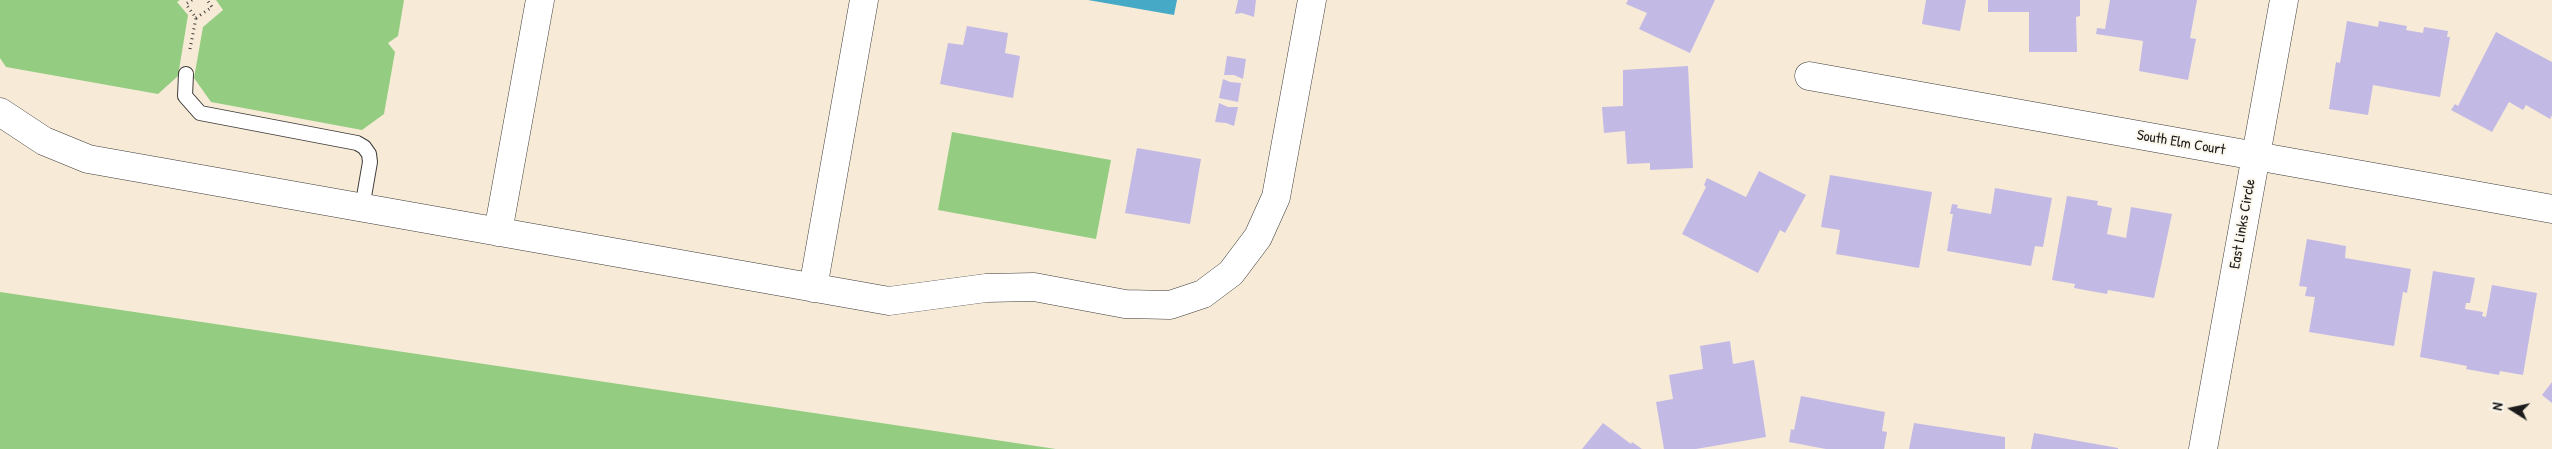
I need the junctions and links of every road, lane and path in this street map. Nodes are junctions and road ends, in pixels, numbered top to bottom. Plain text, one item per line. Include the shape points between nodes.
1 (192, 0) edge
2 (207, 0) edge
3 (540, 0) edge
4 (864, 0) edge
5 (1312, 0) edge
6 (2284, 0) edge
7 (196, 18) junction
8 (186, 74) joint
9 (1809, 76) dead end
10 (0, 112) edge
11 (2255, 156) junction
12 (362, 208) junction
13 (2552, 209) edge
14 (498, 232) junction
15 (813, 288) junction
16 (2203, 449) edge

1 - 7 path via 186,4
2 - 7 path via 212,7
3 - 14 street
4 - 15 street
5 - 15 street via 1276,197 1258,237 1231,273 1203,294 1170,305 1125,304 1034,287 995,288 889,301
6 - 11 street, East Links Circle
7 - 8 path
8 - 12 lane via 185,96 200,113 357,142 364,146 370,154 370,162
9 - 11 street, South Elm Court
10 - 12 street via 44,141 88,159
11 - 13 street, South Elm Court
11 - 16 street, East Links Circle
12 - 14 street
14 - 15 street

